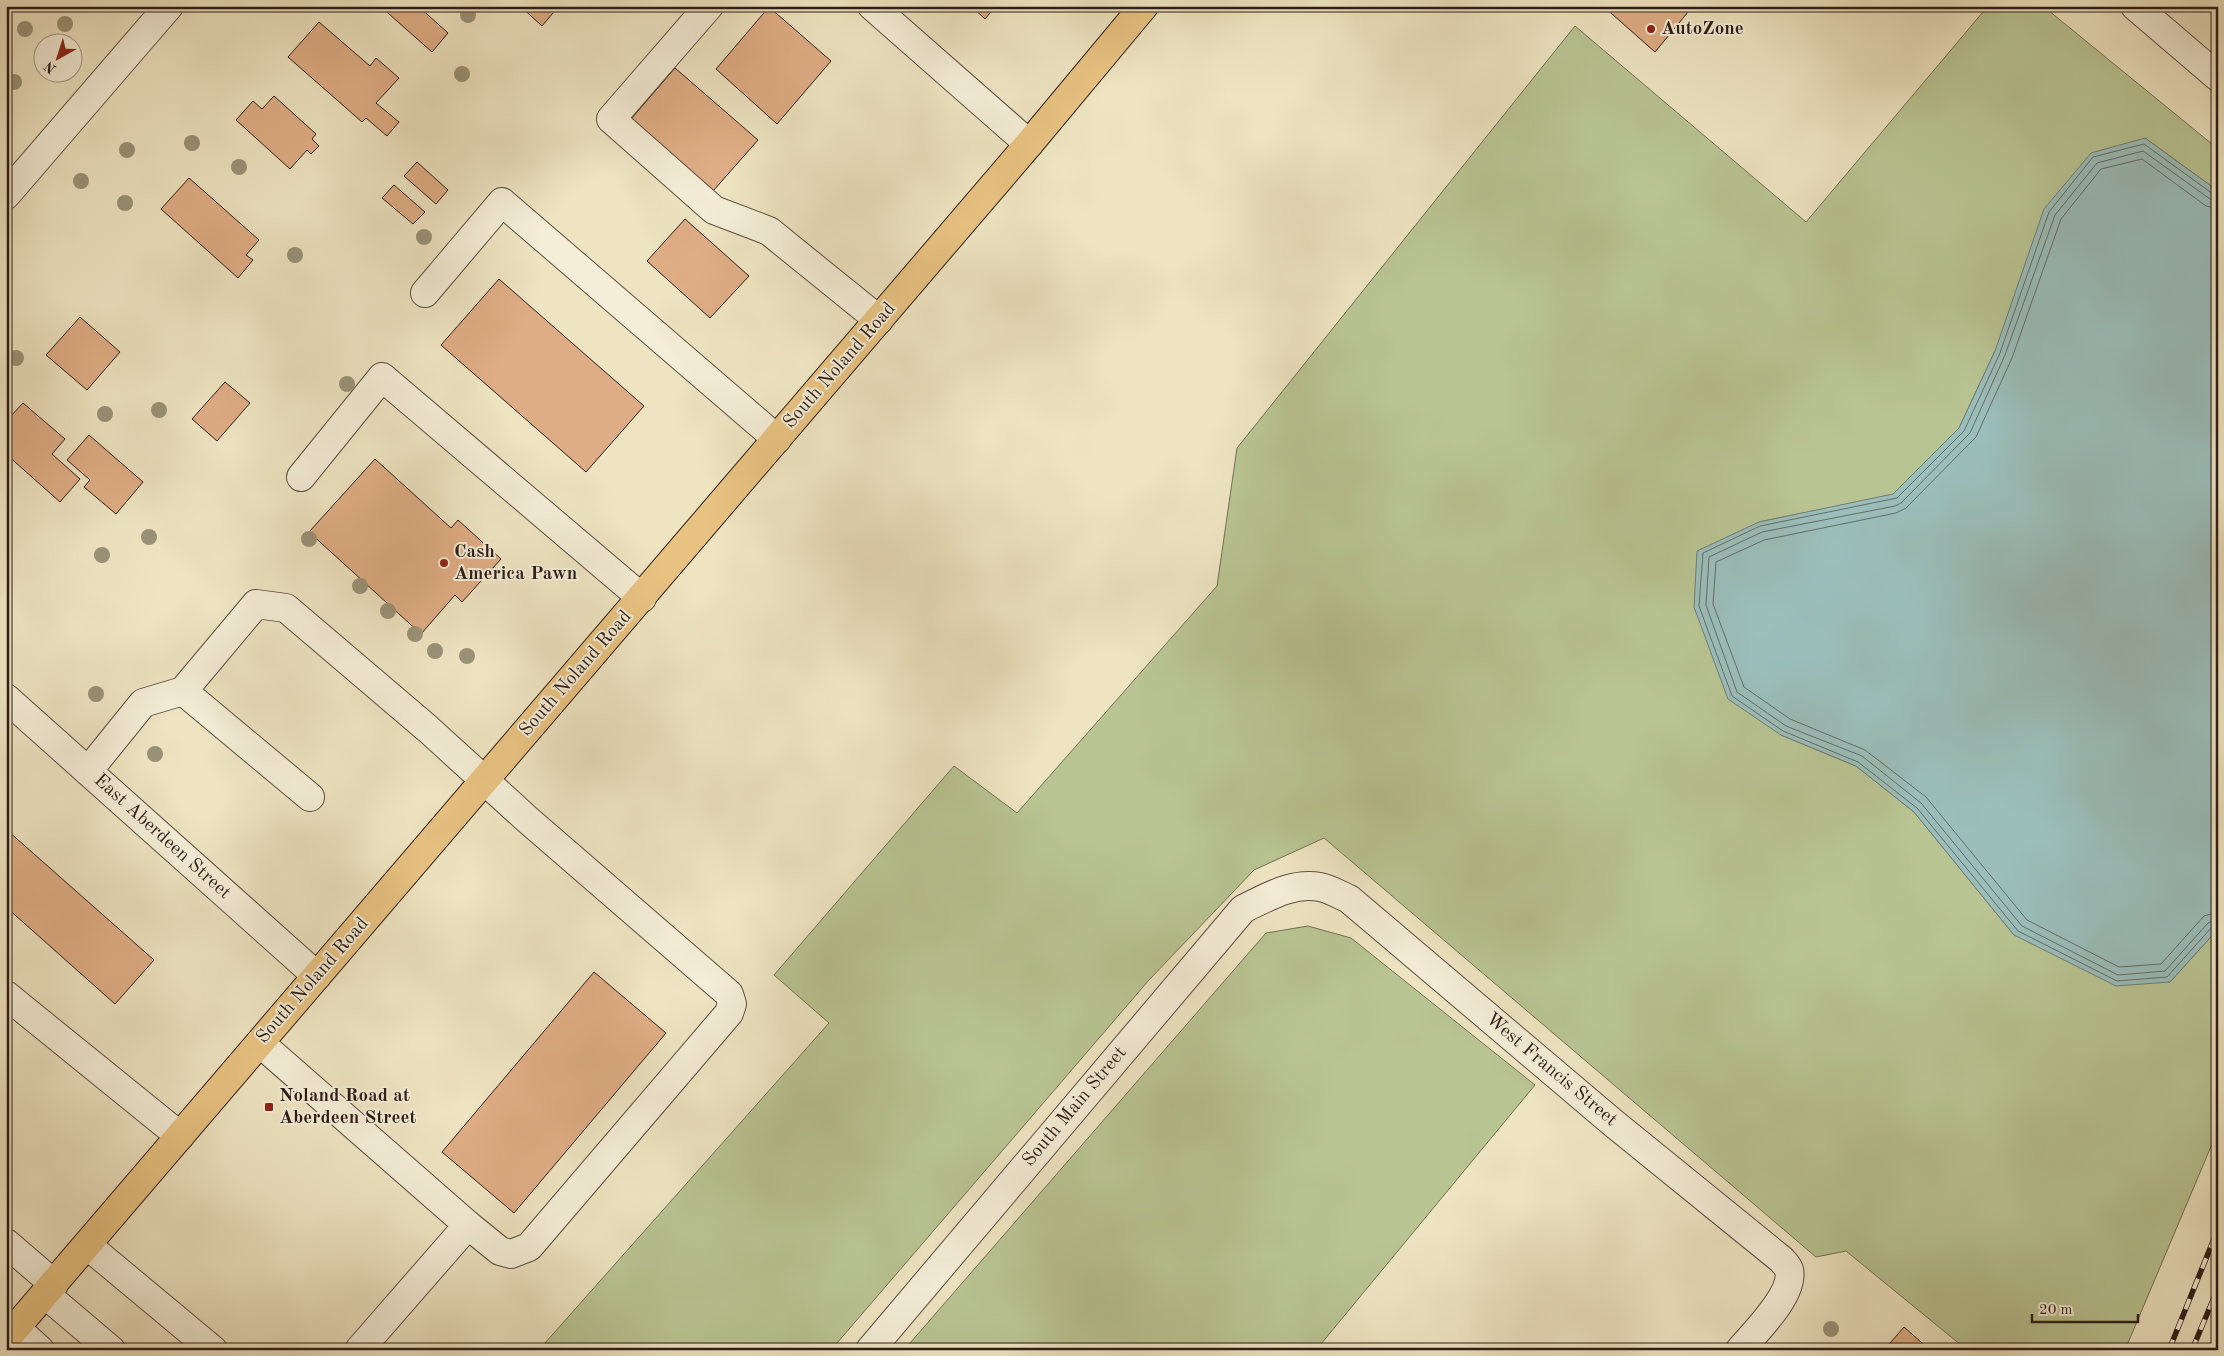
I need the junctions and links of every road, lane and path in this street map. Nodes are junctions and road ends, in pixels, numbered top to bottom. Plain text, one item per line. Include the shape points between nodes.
1 (169, 6) edge
2 (709, 6) edge
3 (872, 6) edge
4 (1144, 6) edge
5 (2135, 6) edge
6 (2218, 77) edge
7 (1029, 144) junction
8 (6, 195) edge
9 (425, 293) dead end
10 (879, 320) junction
11 (777, 439) junction
12 (301, 477) dead end
13 (642, 598) junction
14 (183, 691) junction
15 (6, 698) edge
16 (88, 771) junction
17 (484, 781) junction
18 (310, 797) dead end
19 (1296, 887) joint
20 (317, 976) junction
21 (6, 995) edge
22 (260, 1043) junction
23 (180, 1136) junction
24 (468, 1224) junction
25 (6, 1243) edge
26 (88, 1245) junction
27 (49, 1289) junction
28 (11, 1334) edge
29 (40, 1350) edge
30 (111, 1350) edge
31 (213, 1350) edge
32 (359, 1350) edge
33 (870, 1350) edge
34 (1740, 1350) edge

1 - 8 street
2 - 10 street via 611,119 714,210 769,231
3 - 7 street
4 - 7 main road, South Noland Road
5 - 6 street
7 - 10 main road, South Noland Road
9 - 11 street via 502,202
10 - 11 main road, South Noland Road
11 - 13 main road, South Noland Road
12 - 13 street via 382,377
13 - 17 main road, South Noland Road
14 - 16 street via 143,703
14 - 17 street via 256,604 286,608
14 - 18 street
15 - 16 street, East Aberdeen Street
16 - 20 street, East Aberdeen Street
17 - 20 main road, South Noland Road
17 - 24 street via 729,994 732,1004 729,1013 529,1247 511,1254 500,1251
19 - 33 street, South Main Street via 1243,909
19 - 34 street, West Francis Street via 1321,887 1349,899 1612,1122 1782,1260 1788,1269 1789,1280 1784,1294
20 - 22 main road, South Noland Road
21 - 23 street
22 - 23 main road, South Noland Road
22 - 24 street
23 - 26 main road, South Noland Road
24 - 32 street
25 - 27 street
26 - 27 main road, South Noland Road
26 - 31 street
27 - 28 main road, South Noland Road
27 - 30 street
28 - 29 street

